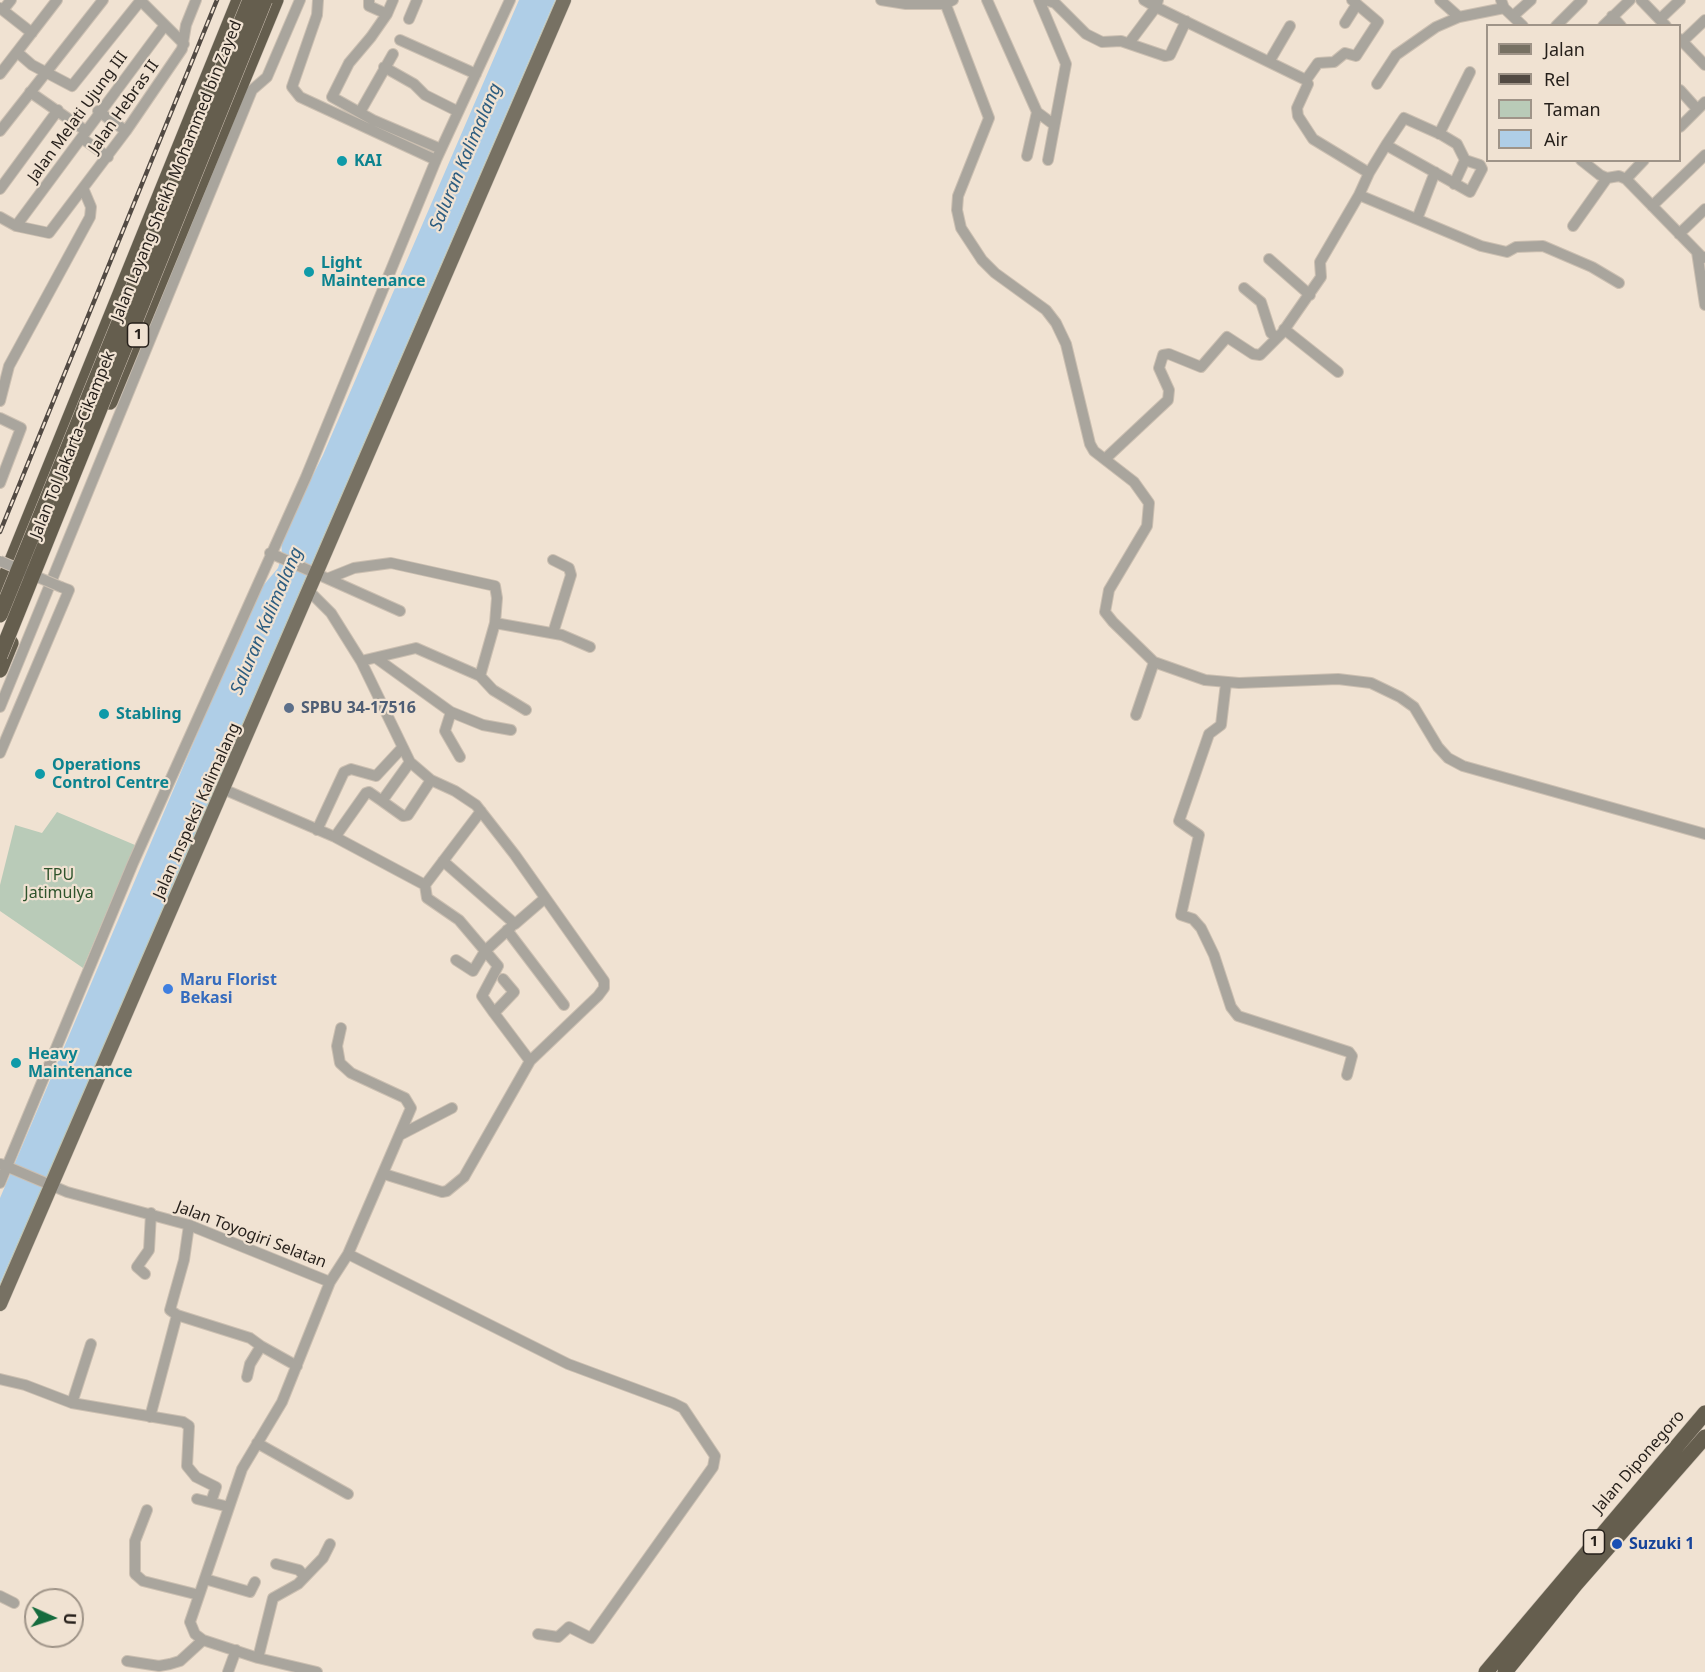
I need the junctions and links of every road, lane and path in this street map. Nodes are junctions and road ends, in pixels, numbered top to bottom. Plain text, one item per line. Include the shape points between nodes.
1 (11, 0) edge
2 (57, 0) edge
3 (103, 0) edge
4 (140, 0) edge
5 (196, 0) edge
6 (239, 0) edge
7 (250, 0) edge
8 (265, 0) edge
9 (276, 0) edge
10 (300, 0) edge
11 (318, 0) edge
12 (369, 0) edge
13 (395, 0) edge
14 (510, 0) edge
15 (564, 0) edge
16 (882, 0) edge
17 (987, 0) edge
18 (1039, 0) edge
19 (1046, 0) edge
20 (1144, 0) edge
21 (1440, 0) edge
22 (1531, 0) edge
23 (1582, 0) edge
24 (1629, 0) edge
25 (1641, 0) edge
26 (1680, 0) edge
27 (947, 1) edge
28 (1354, 2) edge
29 (1157, 3) edge
30 (415, 4) edge
31 (1502, 4) edge
32 (2, 9) edge
33 (387, 14) junction
34 (1513, 16) junction
35 (1612, 16) junction
36 (1459, 17) junction
37 (409, 19) dead end
38 (1705, 20) edge
39 (1186, 21) junction
40 (1663, 22) edge
41 (1344, 23) dead end
42 (1521, 24) edge
43 (1558, 24) edge
44 (1605, 24) edge
45 (1619, 24) edge
46 (165, 25) junction
47 (1290, 26) dead end
48 (32, 33) junction
49 (400, 40) dead end
50 (1681, 41) edge
51 (1129, 43) junction
52 (184, 44) junction
53 (17, 52) junction
54 (393, 54) dead end
55 (4, 59) edge
56 (1269, 62) junction
57 (1705, 65) edge
58 (384, 67) junction
59 (46, 71) junction
60 (1470, 72) dead end
61 (0, 74) edge
62 (476, 74) junction
63 (1306, 80) junction
64 (1377, 84) dead end
65 (1681, 91) edge
66 (30, 92) junction
67 (1701, 106) edge
68 (58, 110) junction
69 (99, 111) junction
70 (458, 111) junction
71 (360, 112) junction
72 (1037, 112) junction
73 (1053, 124) junction
74 (1681, 125) edge
75 (0, 131) edge
76 (126, 131) junction
77 (1439, 134) junction
78 (84, 135) junction
79 (1386, 145) junction
80 (439, 154) junction
81 (1705, 155) edge
82 (1027, 156) dead end
83 (108, 157) junction
84 (1048, 160) dead end
85 (1465, 160) junction
86 (1584, 162) edge
87 (1642, 162) edge
88 (1369, 172) junction
89 (1435, 172) junction
90 (1607, 178) junction
91 (1626, 179) junction
92 (1454, 184) junction
93 (83, 188) junction
94 (0, 189) edge
95 (1359, 195) junction
96 (1652, 206) junction
97 (1705, 209) edge
98 (0, 217) edge
99 (1416, 219) junction
100 (16, 226) junction
101 (1574, 226) dead end
102 (1679, 234) junction
103 (1702, 257) edge
104 (1269, 259) dead end
105 (1619, 283) dead end
106 (1244, 288) dead end
107 (1310, 295) junction
108 (1705, 305) edge
109 (1280, 334) junction
110 (1338, 372) dead end
111 (2, 380) edge
112 (0, 401) edge
113 (0, 418) edge
114 (1105, 459) junction
115 (0, 483) edge
116 (274, 554) junction
117 (553, 560) dead end
118 (0, 561) edge
119 (319, 573) junction
120 (0, 590) edge
121 (309, 591) junction
122 (400, 611) dead end
123 (0, 615) edge
124 (495, 623) junction
125 (553, 633) junction
126 (590, 647) dead end
127 (0, 656) edge
128 (376, 658) junction
129 (361, 661) junction
130 (1154, 662) junction
131 (0, 670) edge
132 (480, 676) junction
133 (1226, 683) junction
134 (0, 707) edge
135 (526, 710) dead end
136 (451, 712) junction
137 (1136, 715) dead end
138 (511, 730) dead end
139 (402, 748) junction
140 (0, 753) edge
141 (460, 757) dead end
142 (410, 762) junction
143 (430, 780) junction
144 (223, 789) junction
145 (382, 801) junction
146 (481, 811) junction
147 (317, 830) junction
148 (1705, 834) edge
149 (335, 837) junction
150 (442, 861) junction
151 (425, 885) junction
152 (544, 899) junction
153 (511, 927) junction
154 (485, 951) junction
155 (456, 960) dead end
156 (503, 979) dead end
157 (564, 1005) dead end
158 (494, 1013) junction
159 (341, 1028) dead end
160 (530, 1061) junction
161 (1347, 1075) dead end
162 (452, 1108) dead end
163 (400, 1135) junction
164 (3, 1165) edge
165 (384, 1174) junction
166 (0, 1183) edge
167 (49, 1185) junction
168 (151, 1213) junction
169 (189, 1225) junction
170 (348, 1254) junction
171 (145, 1274) dead end
172 (330, 1282) junction
173 (0, 1304) edge
174 (177, 1315) junction
175 (91, 1344) dead end
176 (261, 1346) junction
177 (297, 1366) junction
178 (247, 1377) dead end
179 (0, 1379) edge
180 (72, 1403) junction
181 (1705, 1413) edge
182 (150, 1416) junction
183 (1705, 1437) edge
184 (257, 1443) junction
185 (348, 1494) dead end
186 (197, 1499) dead end
187 (211, 1502) junction
188 (229, 1507) junction
189 (147, 1510) dead end
190 (330, 1544) dead end
191 (276, 1564) dead end
192 (304, 1576) junction
193 (205, 1579) junction
194 (255, 1582) dead end
195 (199, 1595) junction
196 (0, 1596) edge
197 (14, 1603) dead end
198 (538, 1634) dead end
199 (203, 1640) junction
200 (236, 1650) junction
201 (258, 1658) junction
202 (127, 1661) dead end
203 (228, 1672) edge
204 (317, 1672) edge
205 (1486, 1672) edge
206 (1505, 1672) edge

1 - 32 street
2 - 48 street
3 - 59 street
4 - 46 street
4 - 59 street via 72,86
5 - 52 street via 186,25
6 - 120 highway, Jalan Tol Jakarta–Cikampek / 1
7 - 123 highway, Jalan Layang Sheikh Mohammed bin Zayed / 1, bridge
8 - 127 highway, Jalan Layang Sheikh Mohammed bin Zayed / 1, bridge
9 - 131 highway, Jalan Tol Jakarta–Cikampek / 1
10 - 134 street via 267,77 252,90
11 - 80 street via 317,15 292,87 300,97
12 - 33 street via 369,6
13 - 30 street
13 - 33 street
14 - 62 street
15 - 119 main road, Jalan Inspeksi Kalimalang
16 - 27 street via 906,4
17 - 72 street
18 - 73 street via 1066,64
19 - 51 street via 1055,3 1086,34 1102,42
20 - 29 street
21 - 36 street
22 - 34 street
23 - 43 street
24 - 35 street
25 - 40 street
26 - 40 street
27 - 114 street via 989,118 958,196 961,228 977,255 1046,310 1056,323 1066,344 1090,444
28 - 41 street
28 - 63 street via 1378,22 1356,56 1345,53 1334,62 1319,62
29 - 39 street
29 - 51 street
30 - 37 street
31 - 34 street
31 - 36 street
32 - 48 street
33 - 71 street via 348,63 332,97
34 - 42 street
35 - 44 street
35 - 45 street
36 - 64 street via 1409,43
38 - 50 street
39 - 51 street via 1170,55
39 - 56 street
46 - 52 street
46 - 69 street, Jalan Melati Ujung III
47 - 56 street
48 - 53 street
49 - 62 street
50 - 57 street
52 - 76 street, Jalan Hebras II
53 - 55 street
53 - 59 street
54 - 58 street
55 - 61 street
56 - 63 street
58 - 70 street via 425,95
58 - 71 street
59 - 66 street
60 - 77 street
62 - 70 street
63 - 88 street via 1308,84 1297,112 1305,130
65 - 67 street
66 - 68 street
66 - 75 street
67 - 74 street
68 - 78 street
68 - 94 street
69 - 76 street
69 - 78 street, Jalan Melati Ujung III
70 - 80 street
71 - 80 street
72 - 73 street
72 - 82 street
73 - 84 street
76 - 83 street, Jalan Hebras II
77 - 79 street via 1404,118
77 - 85 street via 1457,144
78 - 83 street
78 - 100 street, Jalan Melati Ujung III
79 - 88 street
79 - 89 street
80 - 116 street
81 - 96 street
83 - 93 street, Jalan Hebras II
85 - 92 street
85 - 92 street via 1482,169 1471,192
86 - 90 street
87 - 91 street
88 - 95 street
89 - 92 street
89 - 99 street
90 - 91 street
90 - 101 street
91 - 96 street
93 - 100 street, Jalan Hebras II via 47,235
93 - 111 street via 91,207 90,217
95 - 99 street
95 - 107 street via 1320,262 1321,277
96 - 102 street
97 - 102 street
98 - 100 street
99 - 105 street via 1507,252 1516,247 1543,246
102 - 103 street
103 - 108 street
104 - 107 street
106 - 109 street via 1261,302 1271,333
107 - 109 street
109 - 110 street
109 - 114 street via 1258,355 1227,337 1201,367 1163,355 1159,368 1169,390 1168,400
111 - 112 street
113 - 115 street via 21,428
114 - 130 street via 1134,482 1149,503 1150,512 1142,536 1111,584 1105,612
116 - 119 street
116 - 164 street via 133,863
117 - 125 street via 569,568 572,575
118 - 140 street, bridge via 69,590
119 - 121 main road, Jalan Inspeksi Kalimalang
119 - 122 street
119 - 124 street via 391,563 491,584 497,591
121 - 129 street via 331,613
121 - 144 main road, Jalan Inspeksi Kalimalang
124 - 125 street
124 - 132 street
125 - 126 street
128 - 129 street
128 - 132 street via 416,648
128 - 136 street
129 - 139 street
130 - 133 street via 1195,678
130 - 137 street
132 - 135 street via 493,690
133 - 148 street via 1338,679 1371,683 1414,707 1438,747 1455,763
133 - 161 street via 1221,725 1209,734 1179,821 1199,835 1181,915 1193,919 1201,928 1238,1016 1349,1052 1352,1056
136 - 138 street via 483,725
136 - 141 street via 445,731
139 - 142 street
139 - 147 street via 376,776 351,769 344,772
142 - 143 street
142 - 145 street
143 - 145 street via 408,815 403,816
143 - 146 street via 455,791
144 - 147 street
144 - 167 main road, Jalan Inspeksi Kalimalang
145 - 149 street via 366,793
146 - 150 street
146 - 152 street
147 - 149 street
149 - 151 street
150 - 151 street
150 - 153 street
151 - 154 street via 427,898 459,920
152 - 153 street
152 - 160 street via 599,972 604,988
153 - 154 street
153 - 157 street
154 - 155 street via 473,971
154 - 158 street via 498,968 482,996
156 - 158 street via 514,992
158 - 160 street
159 - 163 street, Jalan Toyogiri Selatan via 337,1046 340,1063 351,1073 410,1102
160 - 165 street via 467,1174 447,1191
162 - 163 street
163 - 165 street, Jalan Toyogiri Selatan
164 - 166 street
164 - 167 street, Jalan Toyogiri Selatan
165 - 170 street, Jalan Toyogiri Selatan
167 - 168 street, Jalan Toyogiri Selatan
167 - 173 main road, Jalan Inspeksi Kalimalang
168 - 169 street, Jalan Toyogiri Selatan
168 - 171 street via 149,1250 137,1267
169 - 172 street, Jalan Toyogiri Selatan
169 - 174 street via 170,1308
170 - 172 street, Jalan Toyogiri Selatan
170 - 198 street via 568,1364 673,1403 682,1408 715,1456 712,1467 591,1638 569,1627 558,1637
172 - 177 street
174 - 176 street via 250,1338
174 - 182 street
175 - 180 street
176 - 177 street
176 - 178 street
177 - 184 street via 282,1402
179 - 180 street
180 - 182 street
181 - 205 highway, Jalan Diponegoro / 1
182 - 187 street via 189,1426 187,1466 196,1477 216,1487
183 - 206 highway, Jalan Diponegoro / 1
184 - 185 street
184 - 188 street via 242,1469
186 - 187 street
187 - 188 street
188 - 193 street
189 - 195 street via 135,1541 135,1574 143,1581
190 - 192 street via 323,1558
191 - 192 street via 299,1570
192 - 201 street via 293,1589 273,1598
193 - 194 street via 250,1592
193 - 195 street
195 - 199 street via 190,1622
196 - 197 street
199 - 200 street
199 - 202 street via 180,1661 170,1664
200 - 201 street
200 - 203 street
201 - 204 street

